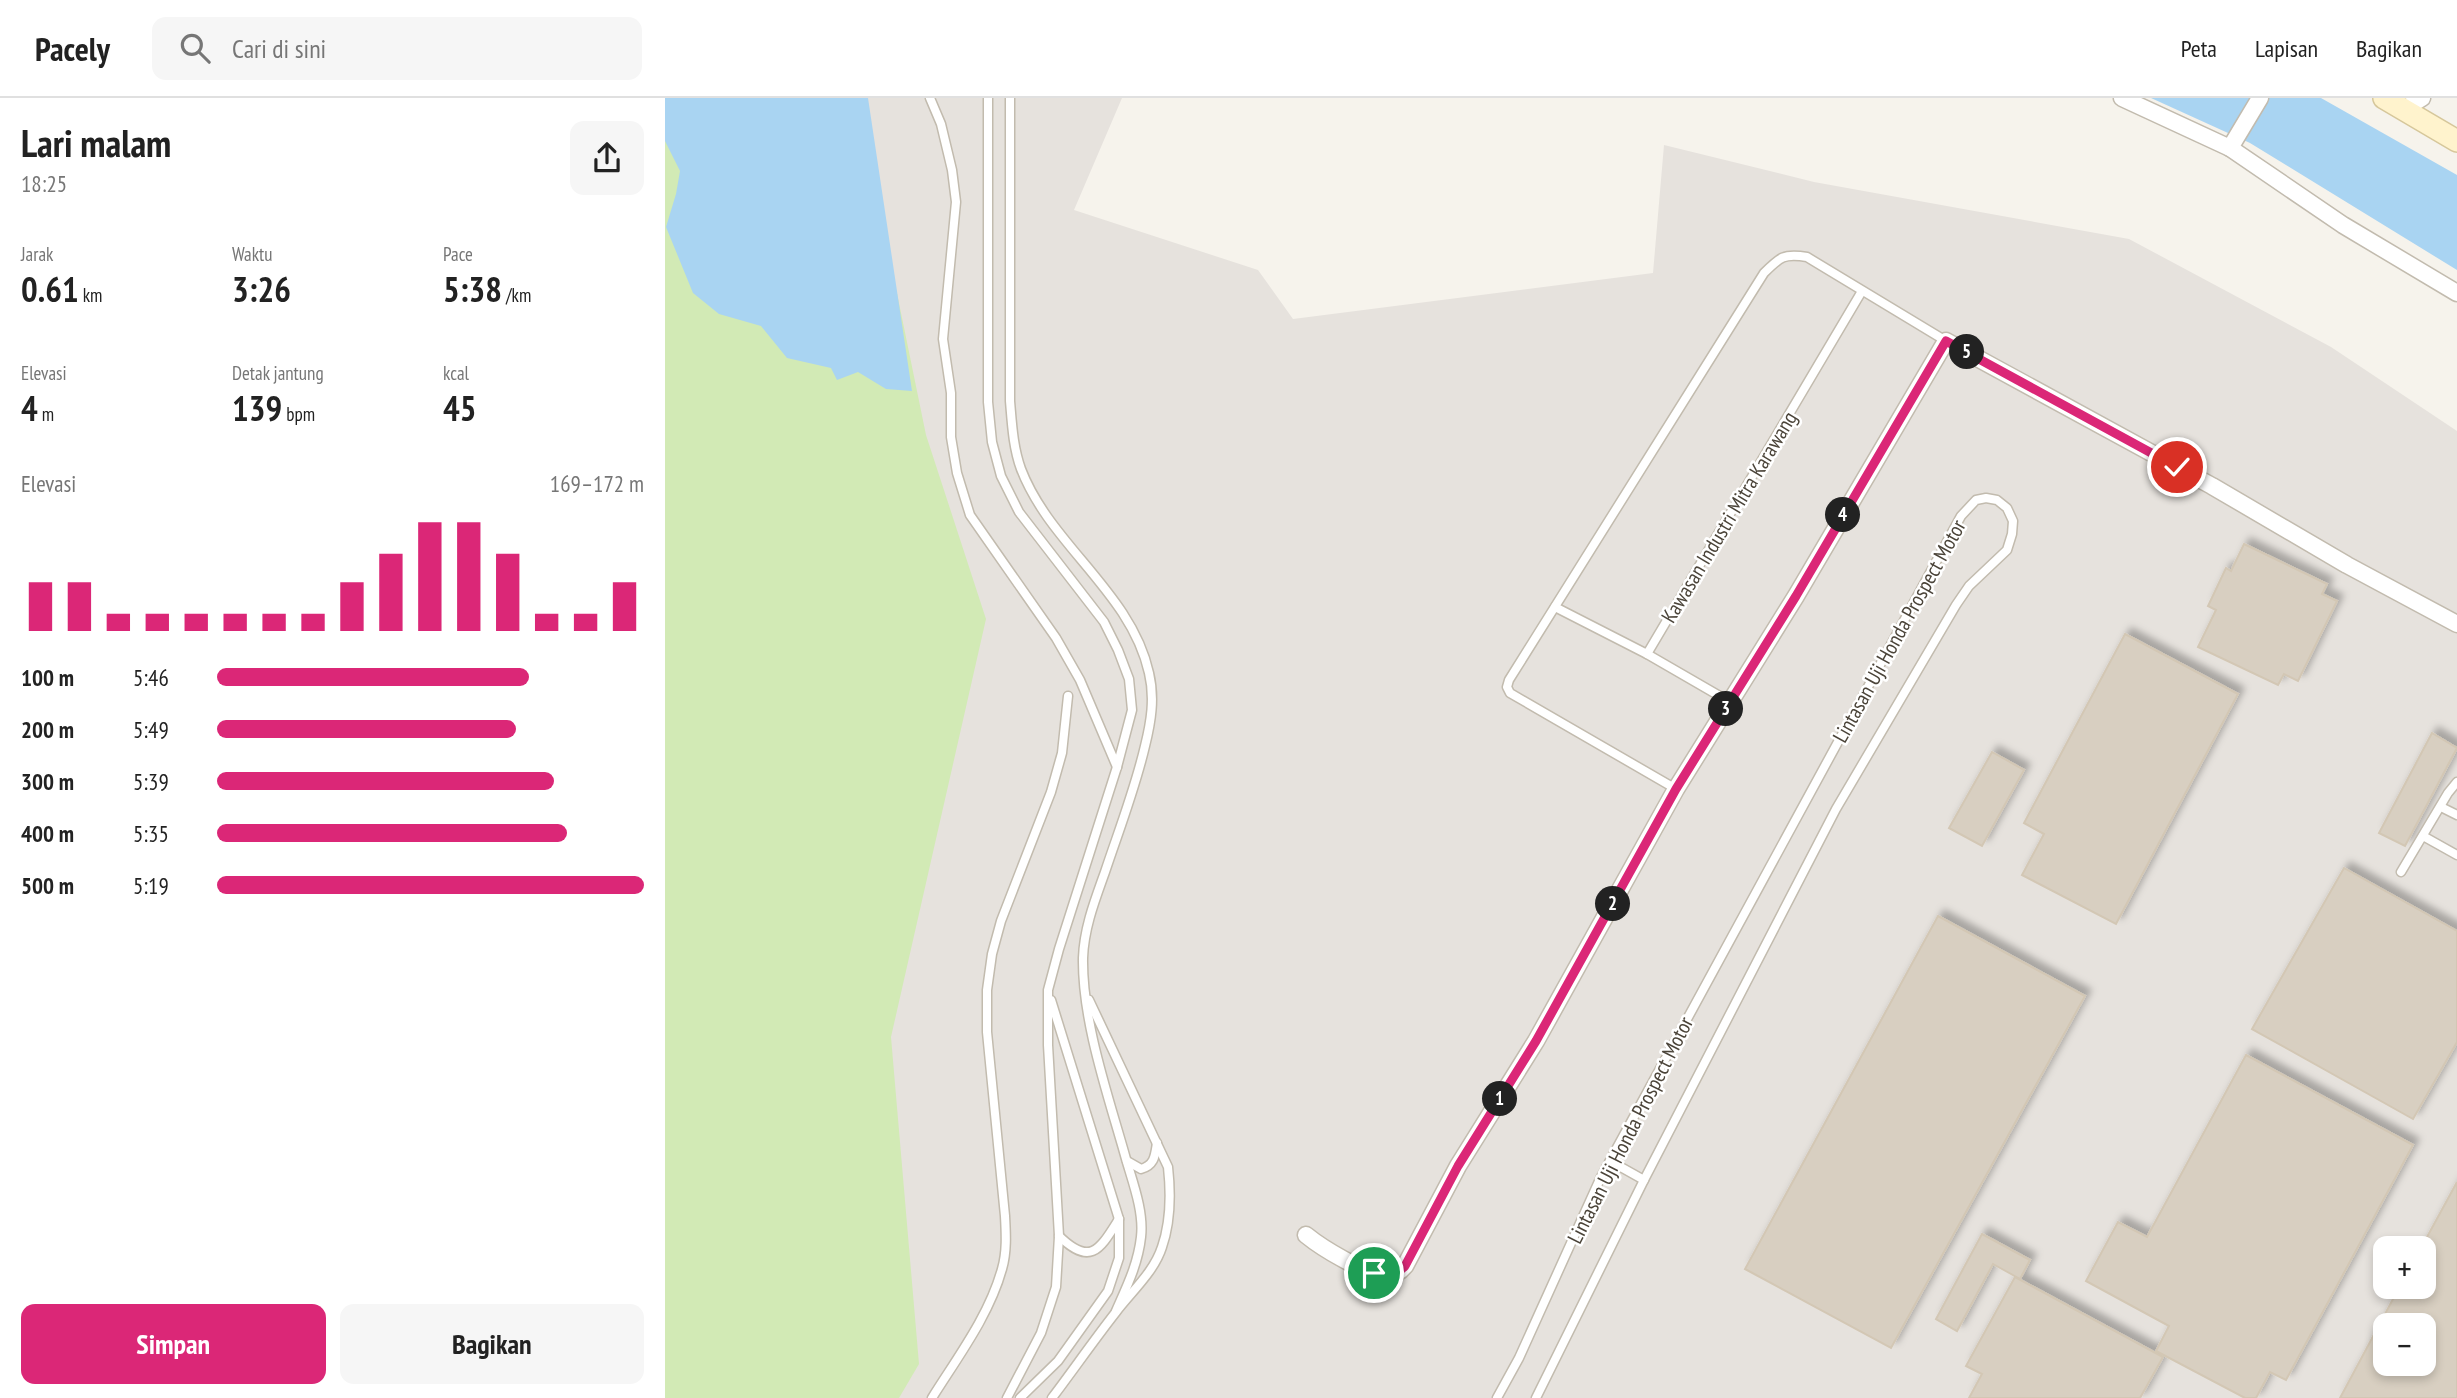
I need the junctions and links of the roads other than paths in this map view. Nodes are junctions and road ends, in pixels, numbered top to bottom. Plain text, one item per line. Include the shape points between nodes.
1 (930, 98) edge
2 (988, 98) edge
3 (1010, 98) edge
4 (2122, 98) edge
5 (2260, 98) edge
6 (2384, 98) edge
7 (2413, 104) edge
8 (2457, 141) edge
9 (2233, 144) junction
10 (1862, 291) junction
11 (2457, 293) edge
12 (1946, 341) junction
13 (1555, 607) junction
14 (2457, 624) edge
15 (1647, 654) junction
16 (1068, 696) dead end
17 (1730, 702) junction
18 (1117, 767) junction
19 (2457, 782) edge
20 (1676, 789) junction
21 (2441, 807) junction
22 (2457, 815) edge
23 (2423, 836) junction
24 (2457, 855) edge
25 (2401, 872) dead end
26 (1084, 988) junction
27 (1048, 990) junction
28 (1157, 1143) junction
29 (1127, 1161) junction
30 (1610, 1161) junction
31 (1644, 1180) junction
32 (1119, 1219) junction
33 (1305, 1235) dead end
34 (1059, 1237) junction
35 (1116, 1311) junction
36 (932, 1398) edge
37 (1007, 1398) edge
38 (1020, 1398) edge
39 (1052, 1398) edge
40 (1497, 1398) edge
41 (1536, 1398) edge

1 - 18 lane via 941,124 956,202 943,339 957,473 970,515 1080,680
2 - 18 lane via 988,402 992,442 1001,476 1019,512 1104,622 1118,650 1129,679 1132,710
3 - 26 lane via 1013,439 1037,501 1122,611 1150,674 1153,713 1138,775 1087,925
4 - 9 street
5 - 9 street
6 - 7 street
7 - 8 street
9 - 11 street via 2351,231
10 - 12 lane
10 - 13 lane via 1807,257 1790,254 1764,273
10 - 15 lane, Kawasan Industri Mitra Karawang
12 - 14 street
12 - 17 street
13 - 15 lane
13 - 20 lane via 1509,680 1510,693
15 - 17 lane
16 - 36 lane via 1062,753 1001,921 987,990 1005,1216 1002,1268 994,1294
17 - 20 street
18 - 27 lane
19 - 21 lane
20 - 33 street via 1405,1266 1398,1273 1374,1273
21 - 22 lane
21 - 23 lane
23 - 24 lane
23 - 25 lane
26 - 28 lane
26 - 29 lane
27 - 32 lane
27 - 34 lane
28 - 29 lane via 1149,1167 1141,1169
28 - 35 lane via 1168,1167 1169,1220 1151,1270
29 - 35 lane via 1142,1233 1137,1265
30 - 31 lane
30 - 31 lane, Lintasan Uji Honda Prospect Motor via 1961,516 1976,500 1997,500 2013,521 2007,550 1956,605 1836,809
30 - 40 lane, Lintasan Uji Honda Prospect Motor
31 - 41 lane, Lintasan Uji Honda Prospect Motor
32 - 34 lane via 1101,1247 1086,1253 1072,1249
32 - 38 lane via 1119,1258 1108,1291 1058,1361
34 - 37 lane via 1056,1287 1041,1333
35 - 39 lane

